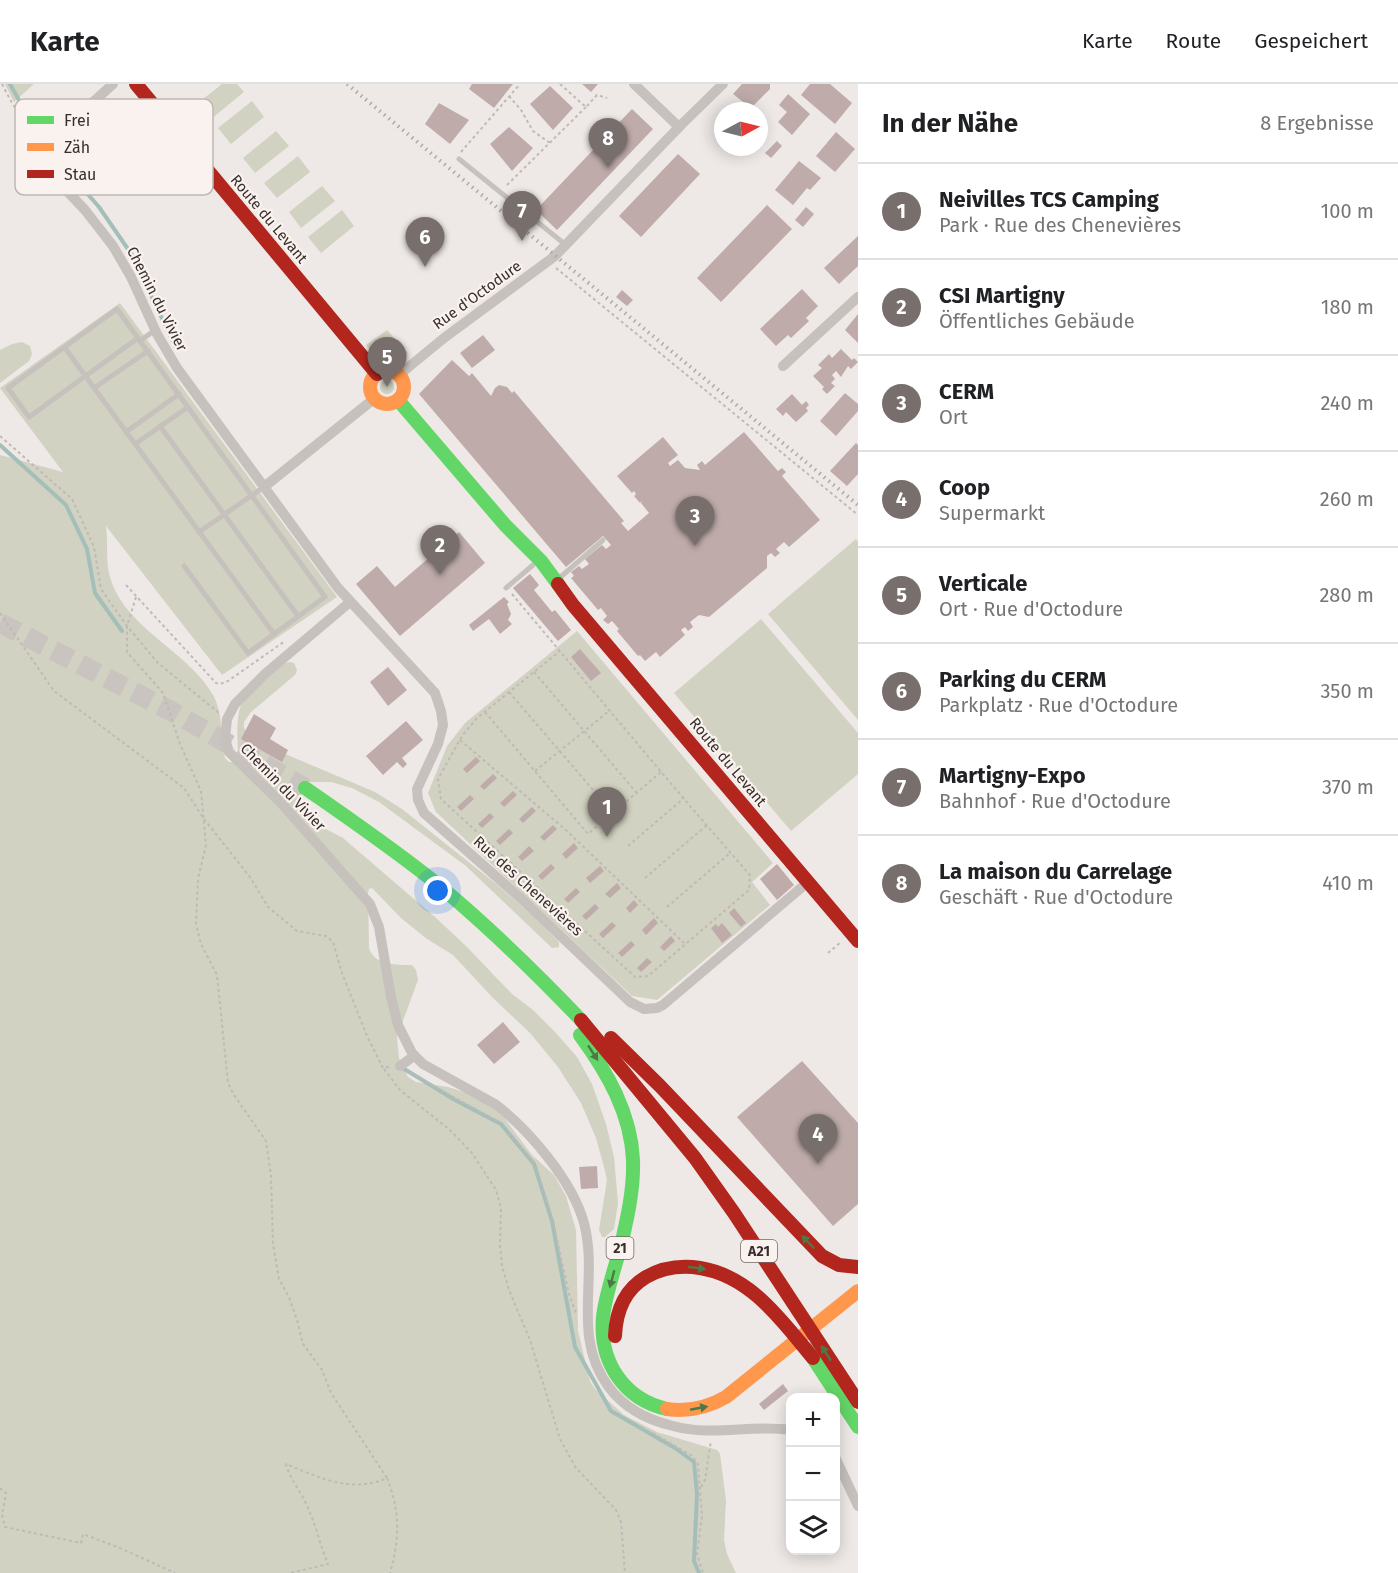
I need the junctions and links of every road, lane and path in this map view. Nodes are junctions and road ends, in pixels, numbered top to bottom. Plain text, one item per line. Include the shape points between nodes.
1 (2, 84) edge
2 (113, 84) edge
3 (136, 84) edge
4 (520, 84) edge
5 (560, 84) edge
6 (634, 84) edge
7 (723, 84) edge
8 (509, 96) junction
9 (607, 98) dead end
10 (96, 99) edge
11 (148, 99) edge
12 (15, 107) edge
13 (586, 107) junction
14 (680, 127) junction
15 (550, 143) junction
16 (459, 159) joint
17 (213, 177) edge
18 (500, 192) junction
19 (71, 195) edge
20 (566, 245) junction
21 (548, 262) junction
22 (858, 297) edge
23 (155, 330) junction
24 (139, 340) junction
25 (64, 348) junction
26 (147, 351) junction
27 (783, 366) dead end
28 (377, 374) junction
29 (399, 375) junction
30 (85, 376) junction
31 (94, 388) junction
32 (179, 394) junction
33 (375, 398) junction
34 (398, 400) junction
35 (188, 407) junction
36 (160, 426) junction
37 (126, 432) junction
38 (0, 436) edge
39 (135, 444) junction
40 (264, 488) junction
41 (252, 496) junction
42 (858, 515) edge
43 (224, 516) junction
44 (505, 525) junction
45 (199, 532) junction
46 (603, 540) dead end
47 (533, 565) junction
48 (184, 566) dead end
49 (554, 583) junction
50 (126, 585) dead end
51 (506, 588) joint
52 (136, 597) junction
53 (350, 602) junction
54 (153, 612) dead end
55 (0, 613) edge
56 (298, 616) junction
57 (128, 626) junction
58 (274, 634) junction
59 (560, 651) junction
60 (534, 672) junction
61 (509, 692) junction
62 (610, 710) junction
63 (485, 712) junction
64 (227, 719) junction
65 (584, 730) junction
66 (460, 740) junction
67 (559, 751) junction
68 (535, 771) junction
69 (661, 771) junction
70 (305, 788) tunnel mouth
71 (636, 792) junction
72 (684, 798) junction
73 (612, 812) junction
74 (204, 819) junction
75 (707, 825) junction
76 (628, 846) dead end
77 (730, 853) junction
78 (645, 878) dead end
79 (808, 882) junction
80 (667, 907) dead end
81 (843, 940) dead end
82 (858, 941) edge
83 (684, 944) junction
84 (828, 953) dead end
85 (535, 972) junction
86 (414, 1056) junction
87 (400, 1066) junction
88 (383, 1068) junction
89 (652, 1107) junction
90 (501, 1123) dead end
91 (508, 1131) dead end
92 (858, 1267) edge
93 (858, 1277) edge
94 (858, 1291) edge
95 (836, 1301) junction
96 (576, 1313) dead end
97 (813, 1358) junction
98 (760, 1363) junction
99 (858, 1402) edge
100 (858, 1427) edge
101 (786, 1430) edge
102 (651, 1432) dead end
103 (712, 1432) junction
104 (840, 1468) edge
105 (387, 1478) junction
106 (701, 1487) junction
107 (0, 1488) edge
108 (858, 1506) edge
109 (175, 1573) edge
110 (290, 1573) edge
111 (390, 1573) edge
112 (625, 1573) edge
113 (703, 1573) edge

1 - 12 path
2 - 10 street
3 - 11 main road, Route du Levant
4 - 8 path
5 - 13 path
6 - 14 street
7 - 14 street, Rue d'Octodure
8 - 15 path via 533,131
8 - 16 path
9 - 13 path via 597,95
13 - 15 path
14 - 20 street, Rue d'Octodure
15 - 18 path
16 - 18 lane
17 - 28 main road, Route du Levant
18 - 20 lane
19 - 23 street, Chemin du Vivier via 113,246
20 - 21 street, Rue d'Octodure
21 - 29 street, Rue d'Octodure
21 - 42 path
22 - 27 street
23 - 24 lane
23 - 40 street, Chemin du Vivier via 177,368
24 - 25 lane via 117,309
24 - 26 lane
24 - 30 lane
25 - 30 lane
25 - 30 lane via 8,388 29,417
26 - 31 lane
26 - 32 lane
28 - 29 main road via 387,370
28 - 33 main road via 371,385
29 - 34 main road via 404,386
30 - 31 lane
31 - 37 lane
32 - 35 lane
32 - 37 lane
33 - 34 main road via 386,404
33 - 40 street
34 - 44 main road, Route du Levant
35 - 36 lane
35 - 41 lane
36 - 39 lane
36 - 43 lane
37 - 39 lane
38 - 57 path via 72,499 94,547 101,590
39 - 45 lane
40 - 41 lane
40 - 53 street, Chemin du Vivier
41 - 43 lane
41 - 56 lane via 325,597
43 - 45 lane
43 - 56 lane
44 - 47 main road, Route du Levant
44 - 49 main road, Route du Levant via 541,561
45 - 58 lane
46 - 49 lane
47 - 49 main road, Route du Levant
47 - 51 lane
48 - 58 lane via 248,653
49 - 79 main road, Route du Levant
50 - 52 path
51 - 59 path
52 - 54 path
52 - 57 path
53 - 64 street via 258,681 235,704
53 - 79 street, Rue des Chenevières via 429,684 439,702 441,735 417,789 424,813 634,1006 651,1009 663,1005
55 - 74 path via 54,691 184,788
56 - 58 lane
57 - 64 path via 158,663
57 - 74 path via 127,652 162,693 201,791
59 - 60 path
59 - 62 path
60 - 61 path
60 - 65 path
61 - 63 path
61 - 67 path
62 - 65 path
62 - 69 path
63 - 66 path
63 - 68 path
64 - 86 street, Chemin du Vivier via 225,739 229,752 281,803 373,909 394,1013
65 - 67 path
65 - 71 path
66 - 83 path via 567,831
66 - 83 path via 438,779 441,799 635,978 648,976
67 - 68 path
67 - 73 path
68 - 73 path via 588,834
69 - 71 path
69 - 72 path
70 - 85 main road, A21 via 442,888
71 - 73 path
72 - 75 path
72 - 76 path
74 - 88 path via 268,907 297,931 326,936 333,942 363,1026
74 - 105 path via 206,845 198,879 196,924 217,975 228,1083 266,1141 279,1279 292,1305 303,1344
75 - 77 path
75 - 78 path
77 - 80 path
77 - 83 path via 750,875 749,890
79 - 82 main road, Route du Levant
81 - 84 path
85 - 89 main road, A21 via 589,1028
92 -> 85 main road via 836,1264 822,1256 631,1056
85 -> 98 main road, 21 via 606,1074 630,1138 630,1203 603,1317 604,1344 612,1371 624,1387 649,1404 690,1410 722,1400
86 - 87 street
86 - 103 street, Chemin du Vivier via 504,1111 540,1150 572,1195 589,1247 589,1344 599,1371 613,1392 643,1416
87 - 88 path
87 - 90 path
88 - 112 path via 400,1090 472,1153 496,1190 501,1208 502,1266 508,1290 530,1340 566,1454 616,1510 621,1522
89 - 97 main road, A21
99 -> 89 main road, A21 via 734,1213
91 - 96 path via 535,1163
93 - 95 main road
94 - 95 main road
95 - 98 main road
98 -> 97 main road via 707,1393 685,1398 659,1395 635,1379 619,1356 615,1335 619,1310 628,1293 651,1275 674,1267 710,1270 733,1278 756,1295
97 - 100 main road, A21
101 - 103 street, Chemin du Vivier
102 - 106 path via 696,1458
103 - 106 path
104 - 108 street
105 - 110 path via 369,1484 333,1482 286,1464 317,1529 328,1564
105 - 111 path via 397,1508 396,1552
106 - 113 path via 702,1523 697,1554
107 - 109 path via 6,1493 2,1515 5,1527 81,1543 83,1534

